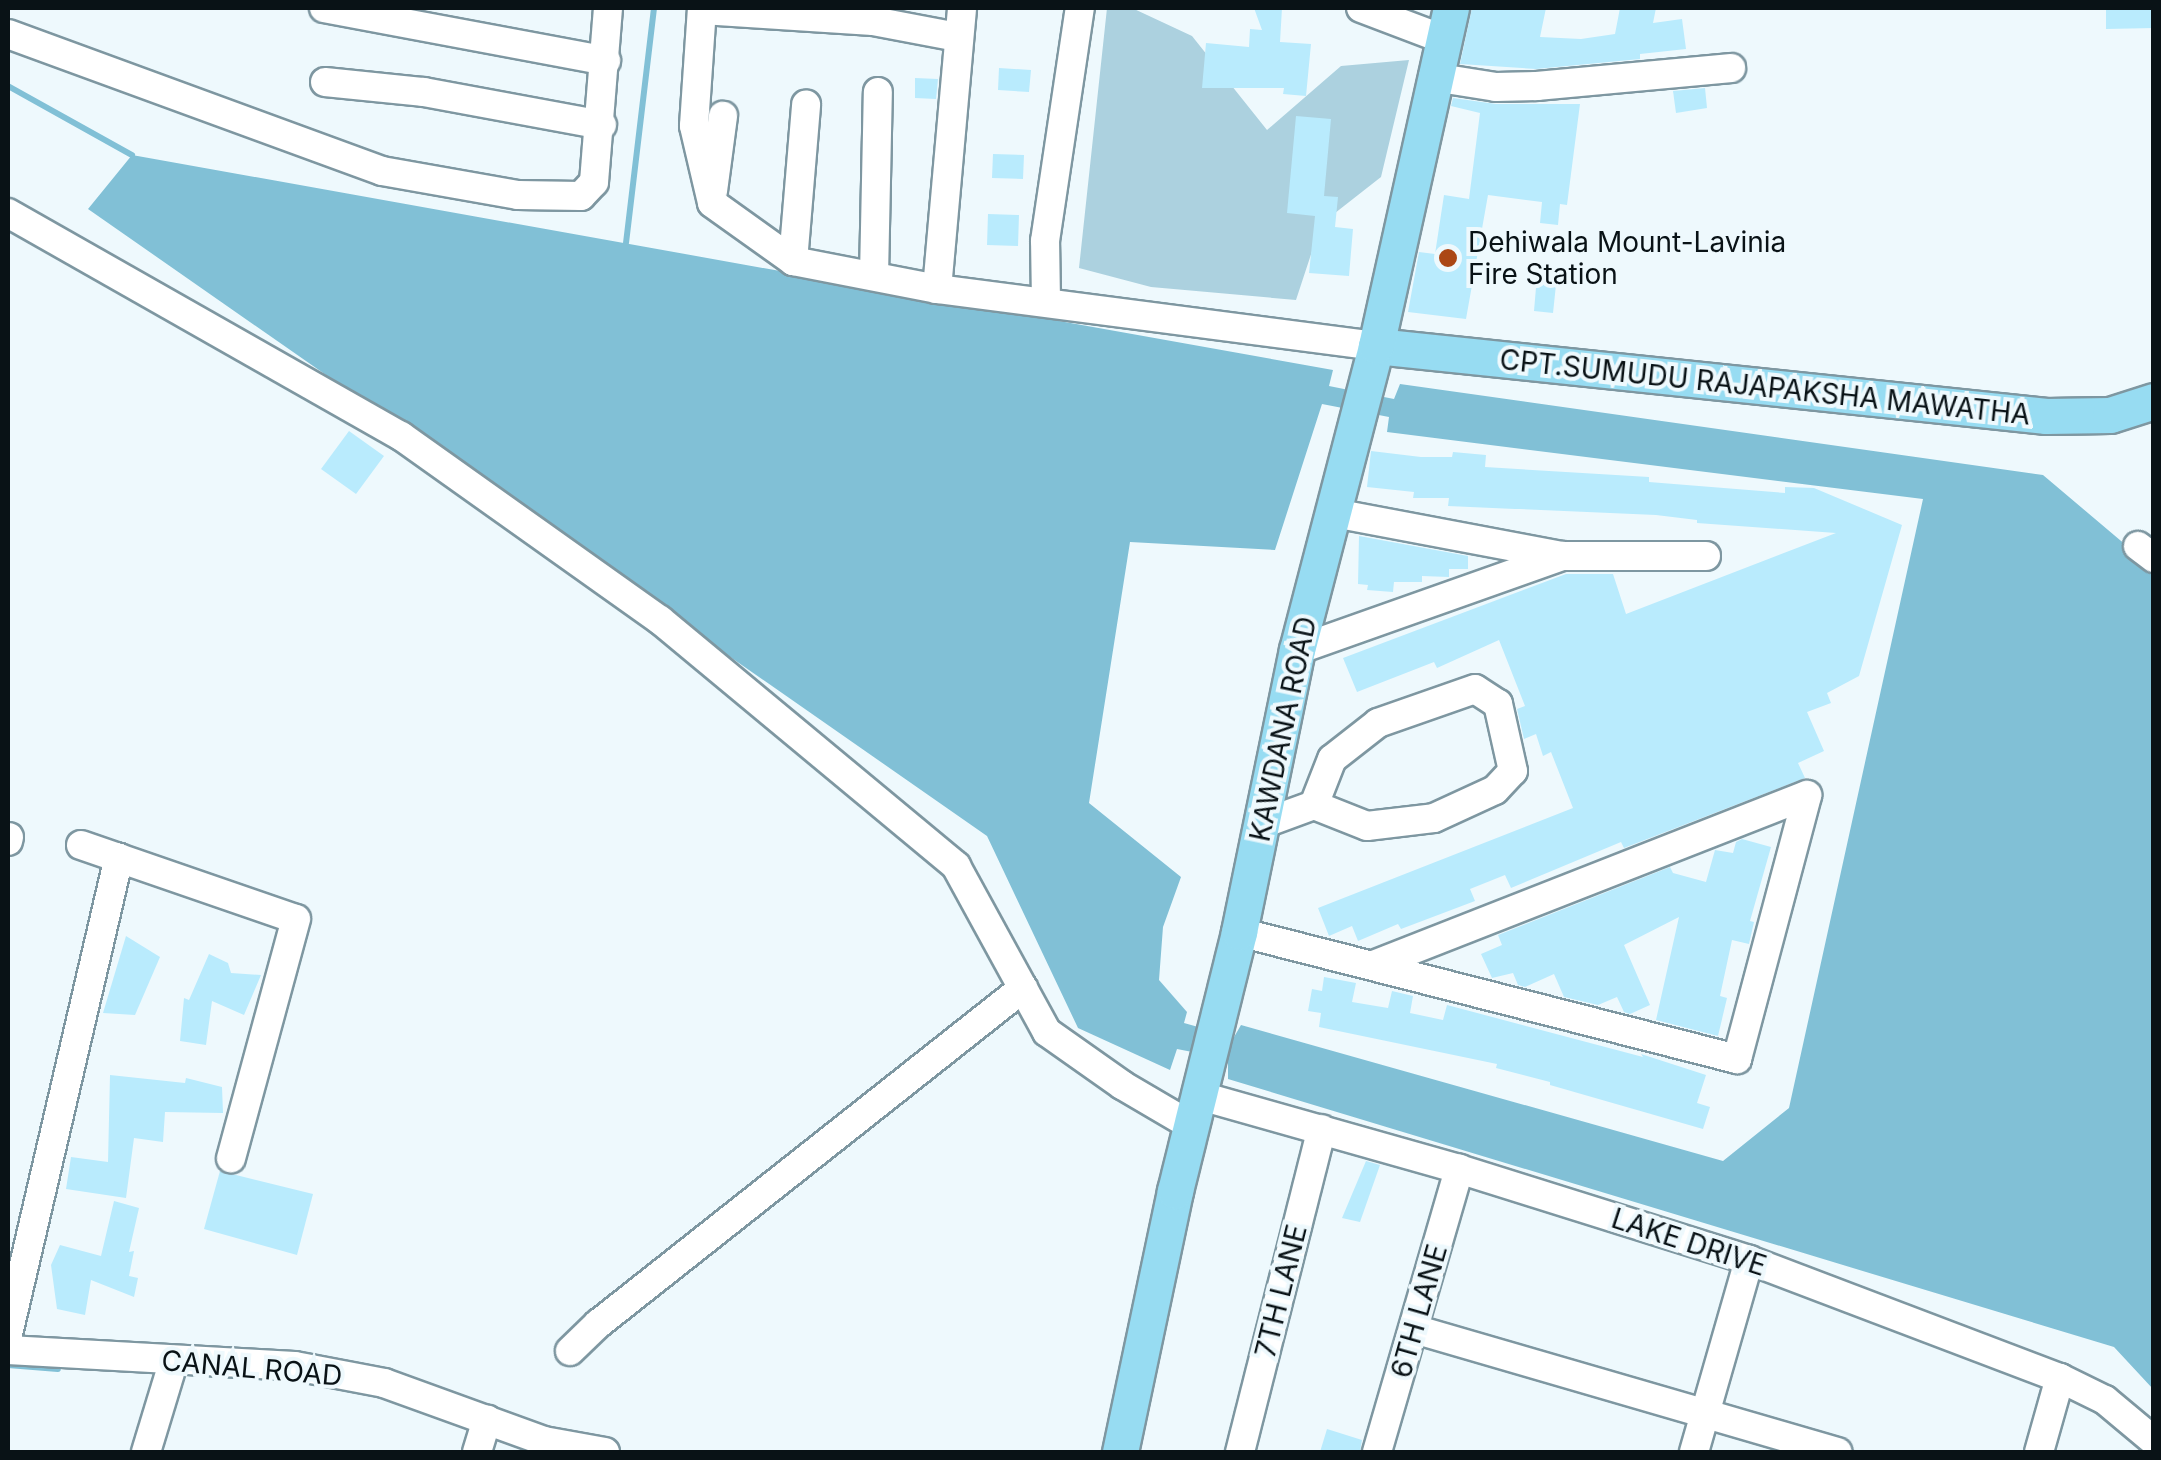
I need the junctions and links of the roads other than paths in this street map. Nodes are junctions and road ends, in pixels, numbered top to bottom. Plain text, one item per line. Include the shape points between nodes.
1 (324, 8) edge
2 (608, 8) edge
3 (962, 8) edge
4 (1080, 8) edge
5 (1360, 8) edge
6 (702, 9) edge
7 (1447, 23) edge
8 (8, 34) edge
9 (957, 38) junction
10 (606, 61) junction
11 (1731, 68) dead end
12 (1433, 77) junction
13 (326, 82) dead end
14 (878, 92) dead end
15 (806, 104) dead end
16 (723, 116) dead end
17 (602, 125) junction
18 (712, 203) junction
19 (8, 213) edge
20 (793, 262) junction
21 (874, 276) junction
22 (937, 289) junction
23 (1046, 302) junction
24 (1372, 356) junction
25 (2154, 401) edge
26 (1334, 513) junction
27 (1563, 556) junction
28 (1706, 556) dead end
29 (1298, 650) junction
30 (1314, 804) junction
31 (1262, 824) junction
32 (81, 845) dead end
33 (119, 858) junction
34 (1240, 932) junction
35 (1375, 964) junction
36 (1023, 988) junction
37 (1200, 1096) junction
38 (1322, 1129) junction
39 (232, 1158) dead end
40 (1460, 1169) junction
41 (1749, 1260) junction
42 (1414, 1329) junction
43 (8, 1334) edge
44 (8, 1350) edge
45 (570, 1351) dead end
46 (174, 1360) junction
47 (2060, 1378) junction
48 (1707, 1413) junction
49 (487, 1419) junction
50 (2154, 1441) edge
51 (146, 1452) edge
52 (476, 1452) edge
53 (605, 1452) edge
54 (1120, 1452) edge
55 (1240, 1452) edge
56 (1377, 1452) edge
57 (1694, 1452) edge
58 (1838, 1452) edge
59 (2039, 1452) edge

1 - 10 street
2 - 10 street
3 - 9 street
4 - 23 street via 1045,241
5 - 7 street
6 - 9 street via 872,21
6 - 18 street via 694,126
7 - 12 main road, KAWDANA ROAD
8 - 17 street via 382,171 518,194 581,196 594,182
9 - 22 street
10 - 17 street
11 - 12 street via 1538,86
12 - 24 main road, KAWDANA ROAD
13 - 17 street via 424,92
14 - 21 street
15 - 20 street
16 - 18 street
18 - 20 street
19 - 36 street, LAKE DRIVE via 401,436 660,620 956,866
20 - 21 street
21 - 22 street
22 - 23 street
23 - 24 street
24 - 25 main road, CPT.SUMUDU RAJAPAKSHA MAWATHA via 2046,416 2110,416
24 - 26 main road, KAWDANA ROAD
26 - 27 street
26 - 29 main road, KAWDANA ROAD
27 - 28 street
27 - 29 street
29 - 31 main road, KAWDANA ROAD
30 - 30 street via 1332,759 1378,724 1475,689 1498,704 1513,771 1495,790 1434,818 1367,826
30 - 31 street
31 - 34 main road, KAWDANA ROAD
32 - 33 street
33 - 39 street via 296,919
33 - 43 street
34 - 35 street
34 - 37 main road, KAWDANA ROAD
35 - 35 street via 1737,1059 1807,794 1501,915
36 - 37 street, LAKE DRIVE via 1047,1032 1122,1085
36 - 45 street
37 - 38 street, LAKE DRIVE
37 - 54 main road, KAWDANA ROAD
38 - 40 street, LAKE DRIVE
38 - 55 street, 7TH LANE
40 - 41 street, LAKE DRIVE
40 - 42 street, 6TH LANE
41 - 47 street, LAKE DRIVE
41 - 48 street
42 - 48 street
42 - 56 street, 6TH LANE
44 - 46 street, CANAL ROAD
46 - 49 street, CANAL ROAD via 295,1366 384,1383
46 - 51 street
47 - 50 street, LAKE DRIVE via 2105,1400
47 - 59 street
48 - 57 street
48 - 58 street
49 - 52 street
49 - 53 street, CANAL ROAD via 544,1441

